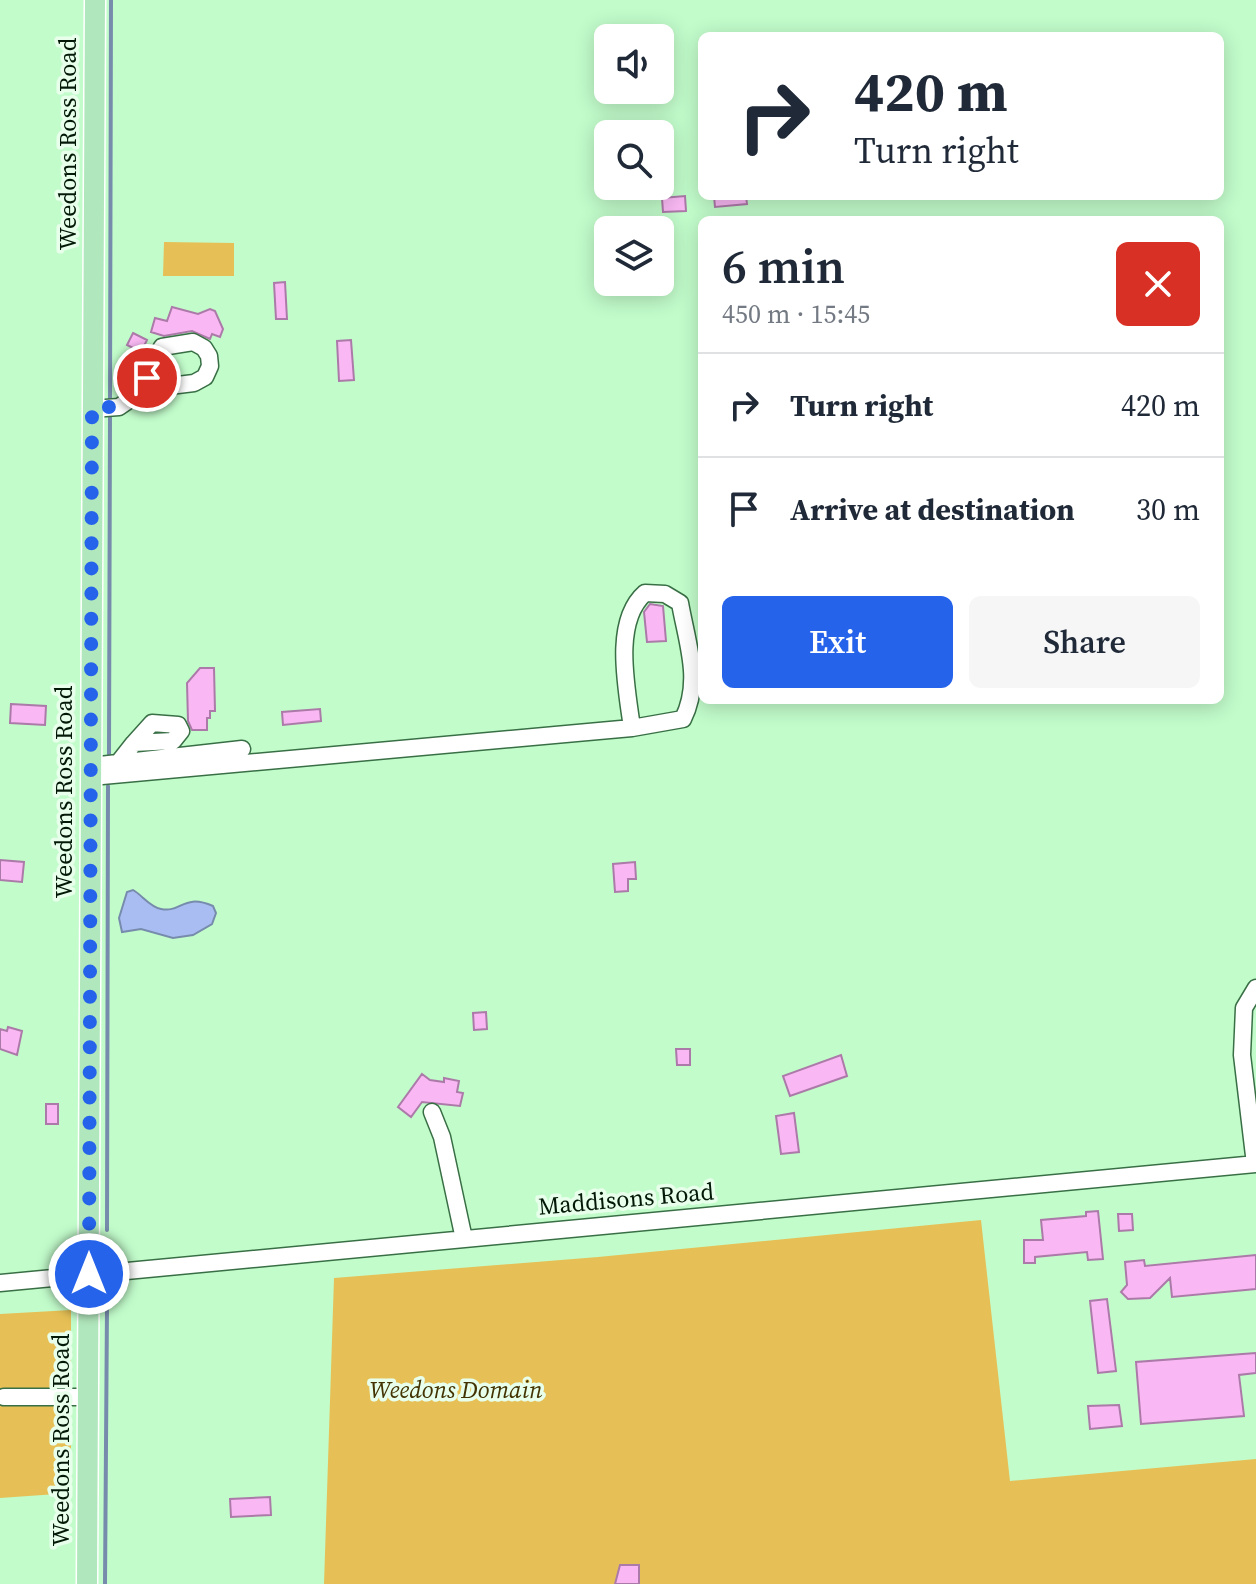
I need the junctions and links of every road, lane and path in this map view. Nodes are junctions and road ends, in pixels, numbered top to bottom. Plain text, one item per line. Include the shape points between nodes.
1 (95, 0) edge
2 (145, 389) dead end
3 (92, 409) junction
4 (632, 728) junction
5 (134, 743) dead end
6 (242, 749) dead end
7 (119, 762) junction
8 (91, 772) junction
9 (1256, 988) edge
10 (432, 1112) dead end
11 (1256, 1164) edge
12 (464, 1239) junction
13 (89, 1274) junction
14 (0, 1283) edge
15 (4, 1397) dead end
16 (88, 1397) junction
17 (87, 1584) edge

1 - 3 main road, Weedons Ross Road
2 - 3 street via 119,407
3 - 8 main road, Weedons Ross Road
4 - 4 street via 683,719 691,703 694,674 680,603 665,594 645,593 631,611 623,657
4 - 8 street
5 - 7 street
6 - 7 street
7 - 8 street
8 - 13 main road, Weedons Ross Road
9 - 11 street via 1244,1008 1242,1055
10 - 12 street
11 - 12 street, Maddisons Road
12 - 13 street, Maddisons Road
13 - 14 street, Maddisons Road
13 - 16 main road, Weedons Ross Road
15 - 16 street
16 - 17 main road, Weedons Ross Road

